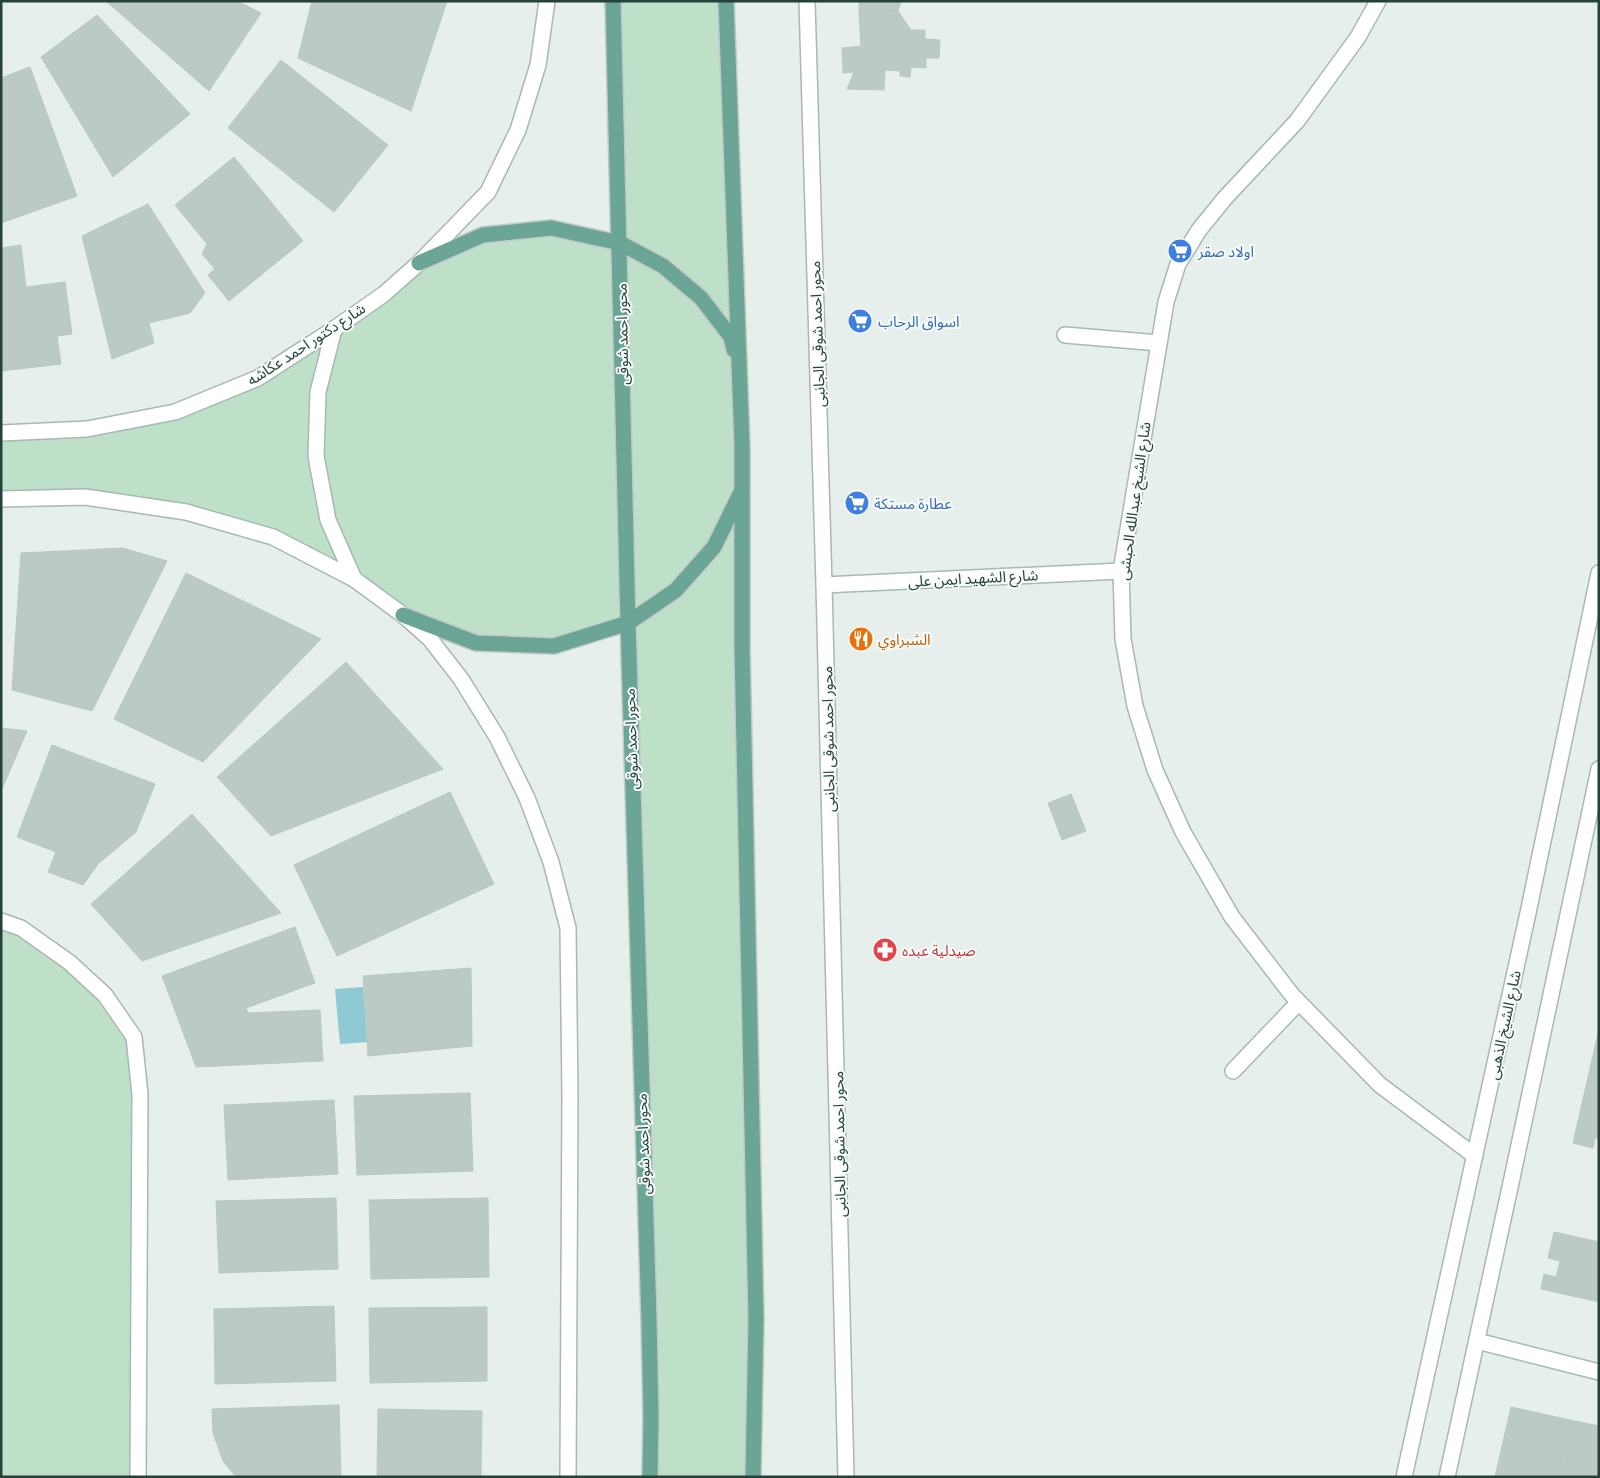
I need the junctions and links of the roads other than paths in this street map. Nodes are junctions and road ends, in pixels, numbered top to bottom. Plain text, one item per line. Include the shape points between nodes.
1 (547, 1) edge
2 (613, 1) edge
3 (726, 1) edge
4 (807, 1) edge
5 (1378, 1) edge
6 (620, 243) junction
7 (419, 263) junction
8 (334, 329) junction
9 (1065, 335) dead end
10 (1159, 343) junction
11 (739, 371) junction
12 (1, 433) edge
13 (742, 445) junction
14 (1, 500) edge
15 (1121, 571) junction
16 (1599, 573) edge
17 (354, 579) junction
18 (824, 585) junction
19 (403, 615) junction
20 (628, 623) junction
21 (1599, 769) edge
22 (1, 921) edge
23 (1298, 1003) junction
24 (1233, 1071) dead end
25 (1475, 1156) junction
26 (1477, 1341) junction
27 (1599, 1372) edge
28 (846, 1469) edge
29 (138, 1477) edge
30 (568, 1477) edge
31 (650, 1477) edge
32 (753, 1477) edge
33 (855, 1477) edge
34 (1404, 1477) edge
35 (1447, 1477) edge

1 - 7 street, شارع دكتور احمد عكاشه via 538,65 518,130 488,192
2 - 6 main road, محور احمد شوقى
3 - 11 main road
4 - 18 street, محور احمد شوقى الجانبى
5 - 10 street, شارع الشيخ عبدالله الحبشى via 1358,37 1296,121 1224,198 1199,230 1178,264 1166,302
6 - 7 main road via 551,228 483,235
6 - 11 main road via 664,266 701,298 731,337
6 - 20 main road, محور احمد شوقى
7 - 8 street, شارع دكتور احمد عكاشه via 384,294
8 - 12 street, شارع دكتور احمد عكاشه via 258,378 175,412 87,429
8 - 17 street via 318,392 316,456 328,520
9 - 10 street
10 - 15 street, شارع الشيخ عبدالله الحبشى
11 - 13 main road
13 - 20 main road via 740,495 714,547 676,590
13 - 32 main road via 742,657 756,1319
14 - 17 street via 85,497 186,512 273,537
15 - 18 street, شارع الشهيد ايمن على
15 - 23 street, شارع الشيخ عبدالله الحبشى via 1124,639 1130,677 1135,706 1155,770 1183,832 1232,916
16 - 25 street, شارع الشيخ الذهبى
17 - 19 street
18 - 28 street, محور احمد شوقى الجانبى
19 - 20 main road via 476,643 495,644 554,646
19 - 30 street via 430,639 462,679 492,729 527,798 550,862 568,928
20 - 31 main road, محور احمد شوقى via 649,1329
21 - 26 street
22 - 29 street via 21,928 69,962 105,995 134,1038 140,1094
23 - 24 street
23 - 25 street, شارع الشيخ عبدالله الحبشى via 1380,1085
25 - 34 street, شارع الشيخ الذهبى
26 - 27 street
26 - 35 street
28 - 33 street

